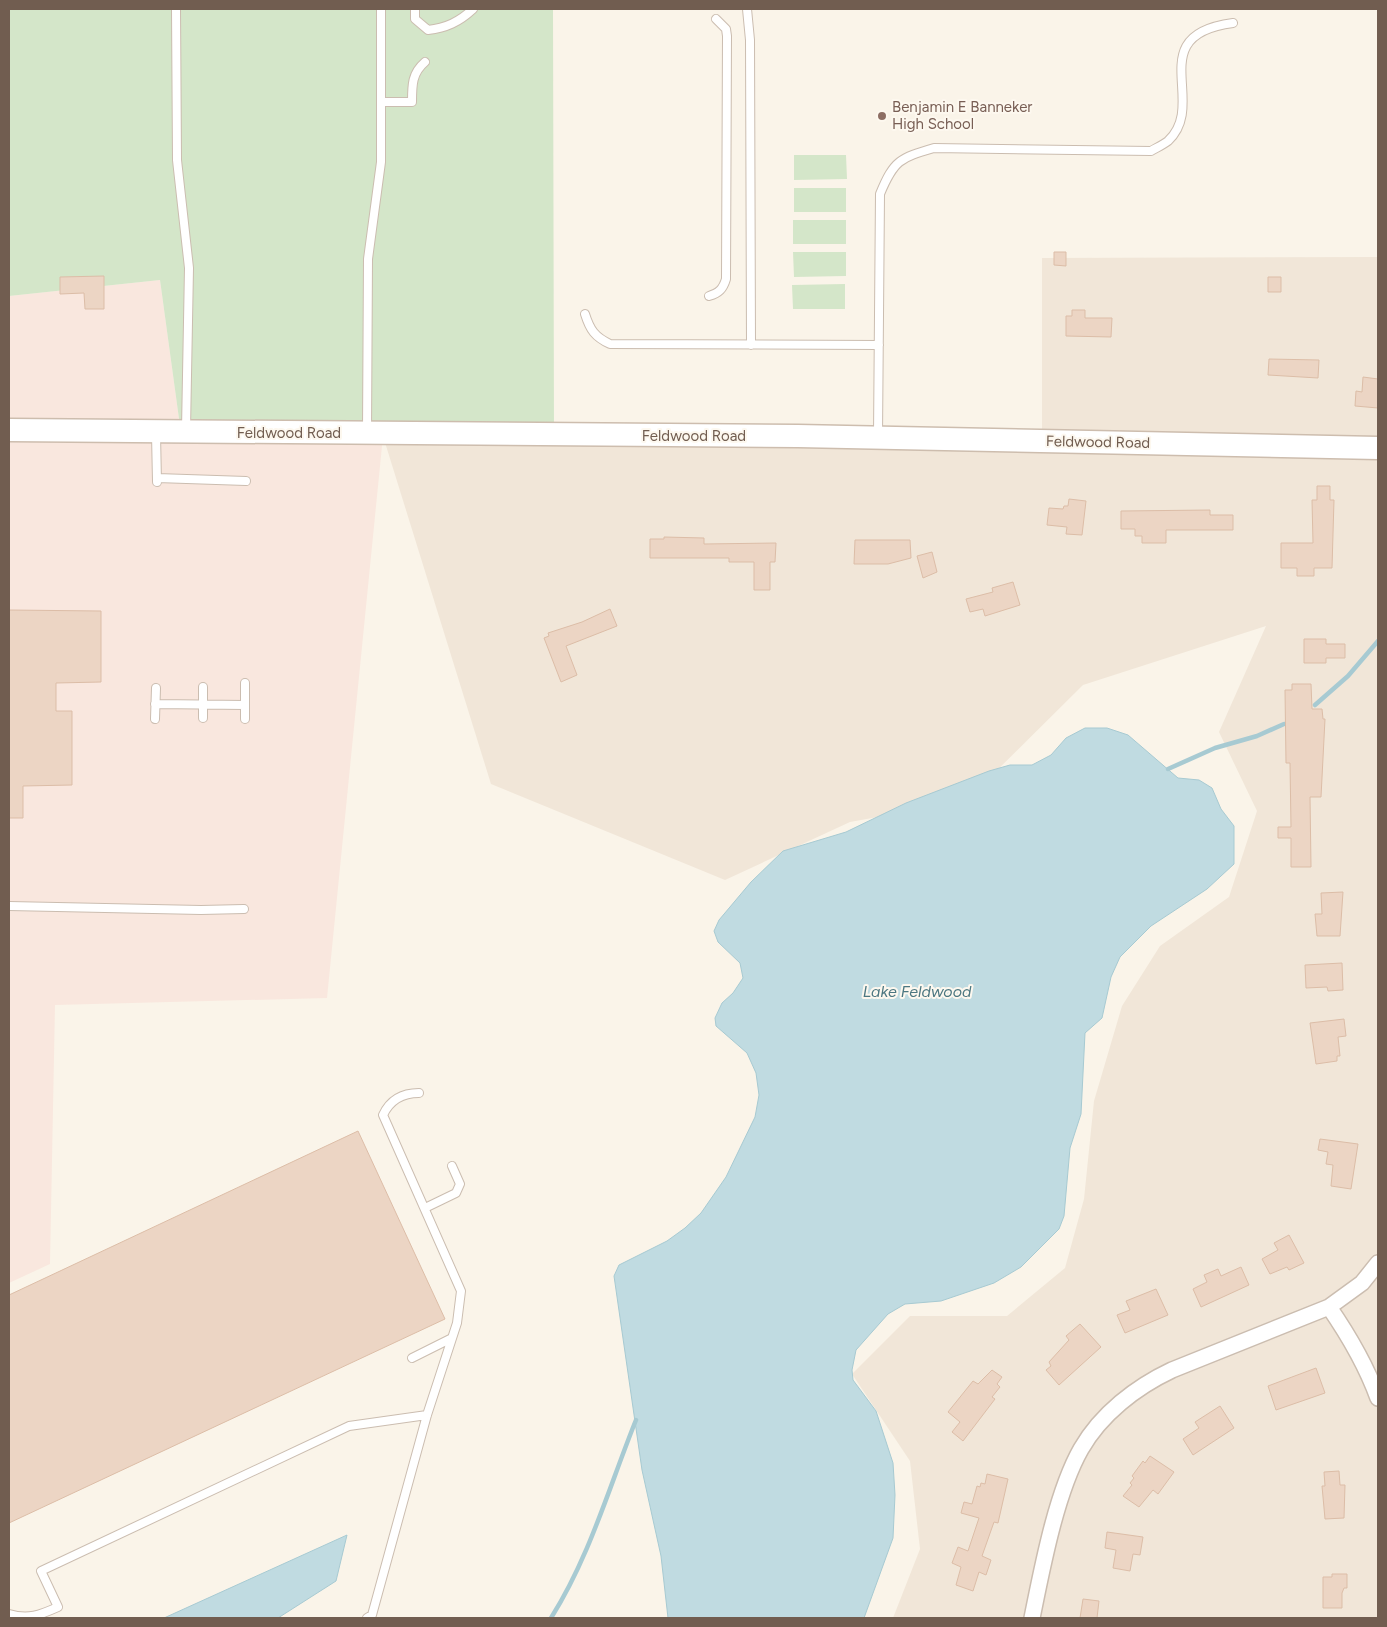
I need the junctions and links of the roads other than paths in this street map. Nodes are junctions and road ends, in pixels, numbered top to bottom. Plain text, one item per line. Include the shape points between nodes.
1 (176, 9) edge
2 (381, 9) edge
3 (415, 9) edge
4 (473, 9) edge
5 (747, 9) edge
6 (716, 19) dead end
7 (1233, 23) dead end
8 (425, 62) dead end
9 (381, 102) junction
10 (709, 296) dead end
11 (585, 314) dead end
12 (751, 344) junction
13 (879, 345) junction
14 (9, 430) edge
15 (156, 432) junction
16 (186, 432) junction
17 (367, 433) junction
18 (878, 438) junction
19 (1378, 448) edge
20 (246, 481) dead end
21 (245, 683) dead end
22 (203, 687) dead end
23 (156, 688) dead end
24 (155, 704) junction
25 (203, 705) junction
26 (245, 705) junction
27 (203, 718) dead end
28 (155, 719) dead end
29 (245, 719) dead end
30 (9, 906) edge
31 (244, 909) dead end
32 (420, 1093) dead end
33 (452, 1166) dead end
34 (425, 1208) junction
35 (1378, 1263) edge
36 (1329, 1307) junction
37 (452, 1338) junction
38 (412, 1358) dead end
39 (1378, 1398) edge
40 (427, 1415) junction
41 (9, 1614) edge
42 (367, 1618) edge
43 (1032, 1618) edge

1 - 16 lane via 177,160 189,268
2 - 9 lane
3 - 4 lane via 415,19 428,30 444,28
5 - 12 lane via 750,40
6 - 10 lane via 726,29 726,279 723,287
7 - 13 lane via 1213,26 1193,36 1182,56 1181,114 1177,127 1168,141 1151,151 934,148 905,156 889,172 880,194
8 - 9 lane via 416,70 412,102
9 - 17 lane via 381,162 368,259
11 - 12 lane via 589,329 610,344
12 - 13 lane
13 - 18 lane
14 - 15 street, Feldwood Road
15 - 16 street, Feldwood Road
15 - 20 lane via 157,480
16 - 17 street, Feldwood Road
17 - 18 street, Feldwood Road
18 - 19 street, Feldwood Road
21 - 26 lane
22 - 25 lane
23 - 24 lane
24 - 25 lane
24 - 28 lane
25 - 26 lane
25 - 27 lane
26 - 29 lane
30 - 31 lane
32 - 34 lane via 410,1093 388,1104 383,1115
33 - 34 lane via 460,1184 456,1193
34 - 37 lane via 462,1291
35 - 36 street via 1362,1283
36 - 39 street via 1351,1339
36 - 43 street via 1172,1370 1149,1381 1110,1411 1081,1449 1062,1493
37 - 38 lane
37 - 40 lane
40 - 41 lane via 349,1426 41,1570 58,1607 39,1616 22,1618
40 - 42 lane via 372,1615

